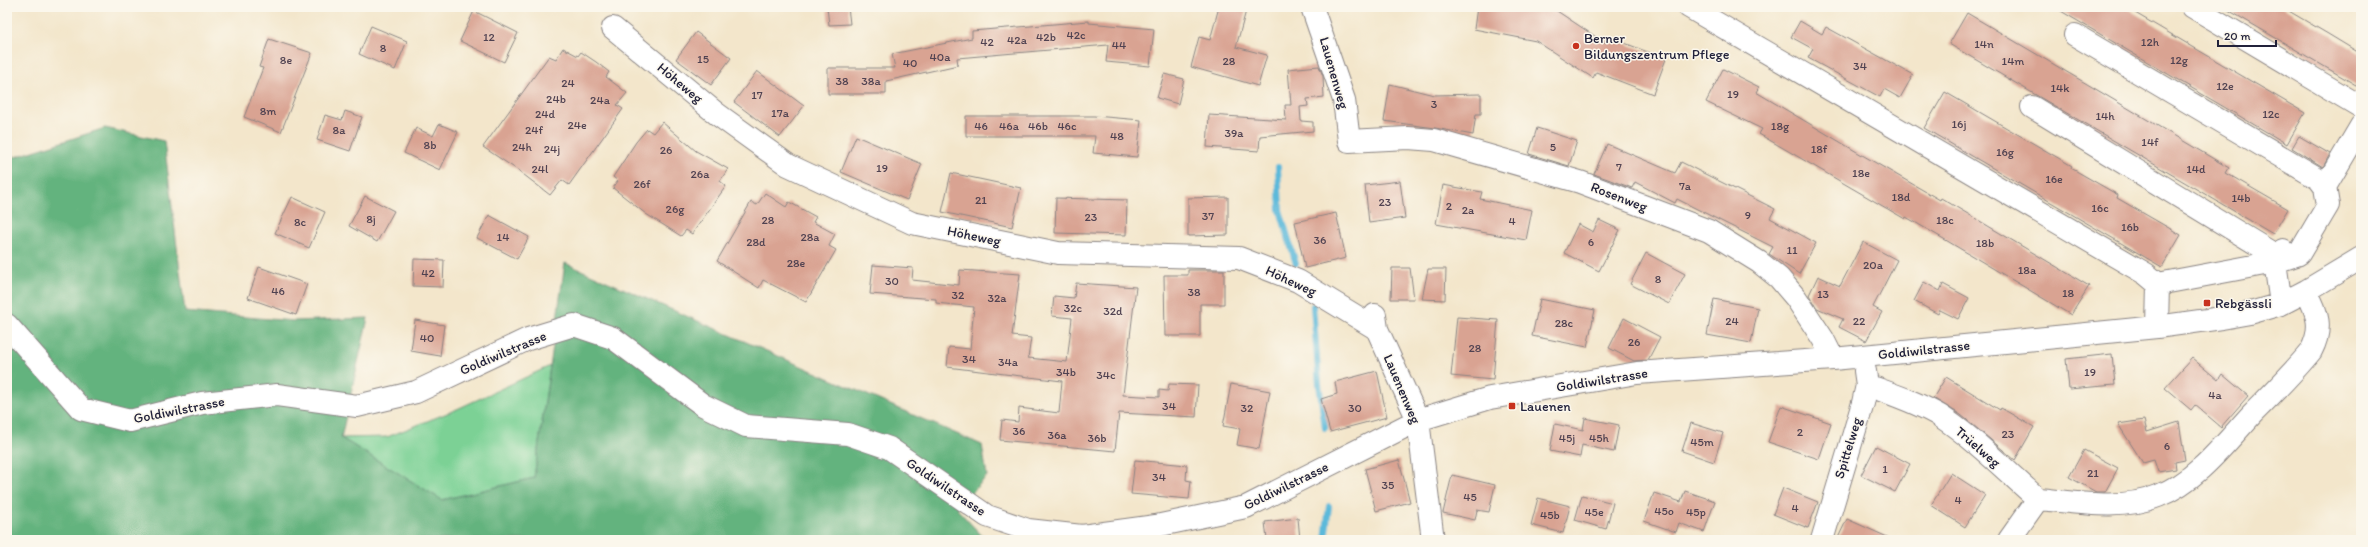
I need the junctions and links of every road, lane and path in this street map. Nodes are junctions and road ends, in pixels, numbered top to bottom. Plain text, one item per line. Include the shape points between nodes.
1 (1312, 7) edge
2 (1689, 7) edge
3 (2193, 7) edge
4 (613, 28) dead end
5 (2075, 34) dead end
6 (2361, 107) edge
7 (2032, 108) dead end
8 (2361, 126) edge
9 (1349, 141) joint
10 (2325, 187) junction
11 (2280, 254) junction
12 (2361, 258) edge
13 (2158, 284) junction
14 (2306, 291) junction
15 (2281, 304) junction
16 (1375, 320) joint
17 (7, 325) edge
18 (2157, 327) junction
19 (1863, 356) junction
20 (1833, 359) junction
21 (1866, 385) junction
22 (1418, 420) junction
23 (2038, 499) junction
24 (1433, 540) edge
25 (1822, 540) edge
26 (2009, 540) edge

1 - 9 street, Lauenenweg via 1344,100
2 - 13 street via 2146,274
3 - 6 street
4 - 16 street, Höheweg via 717,114 788,165 912,223 1058,253 1239,258 1298,281
5 - 10 street via 2319,179
7 - 11 street via 2270,252
8 - 10 street
9 - 20 street, Rosenweg via 1408,138 1434,140 1580,182 1709,231 1759,262 1779,278 1800,304
10 - 11 street via 2328,205 2299,254
11 - 13 street
11 - 15 street
12 - 14 street, Goldiwilstrasse
13 - 18 street
14 - 15 street, Goldiwilstrasse
14 - 23 street via 2319,319 2319,331 2311,351 2237,431 2181,485 2157,497 2109,505
15 - 18 street, Goldiwilstrasse via 2250,313
16 - 22 street, Lauenenweg
17 - 22 street, Goldiwilstrasse via 81,409 130,421 202,403 277,396 358,406 416,392 528,339 574,325 613,338 703,405 746,426 855,436 889,448 987,516 1028,530 1082,536 1156,526 1246,507
18 - 19 street, Goldiwilstrasse
19 - 20 street, Goldiwilstrasse
19 - 21 street, Spittelweg
20 - 22 street, Goldiwilstrasse via 1637,373 1490,398
21 - 23 street, Trüelweg via 1912,402 1959,429
21 - 25 street, Spittelweg
22 - 24 street, Lauenenweg
23 - 26 street

